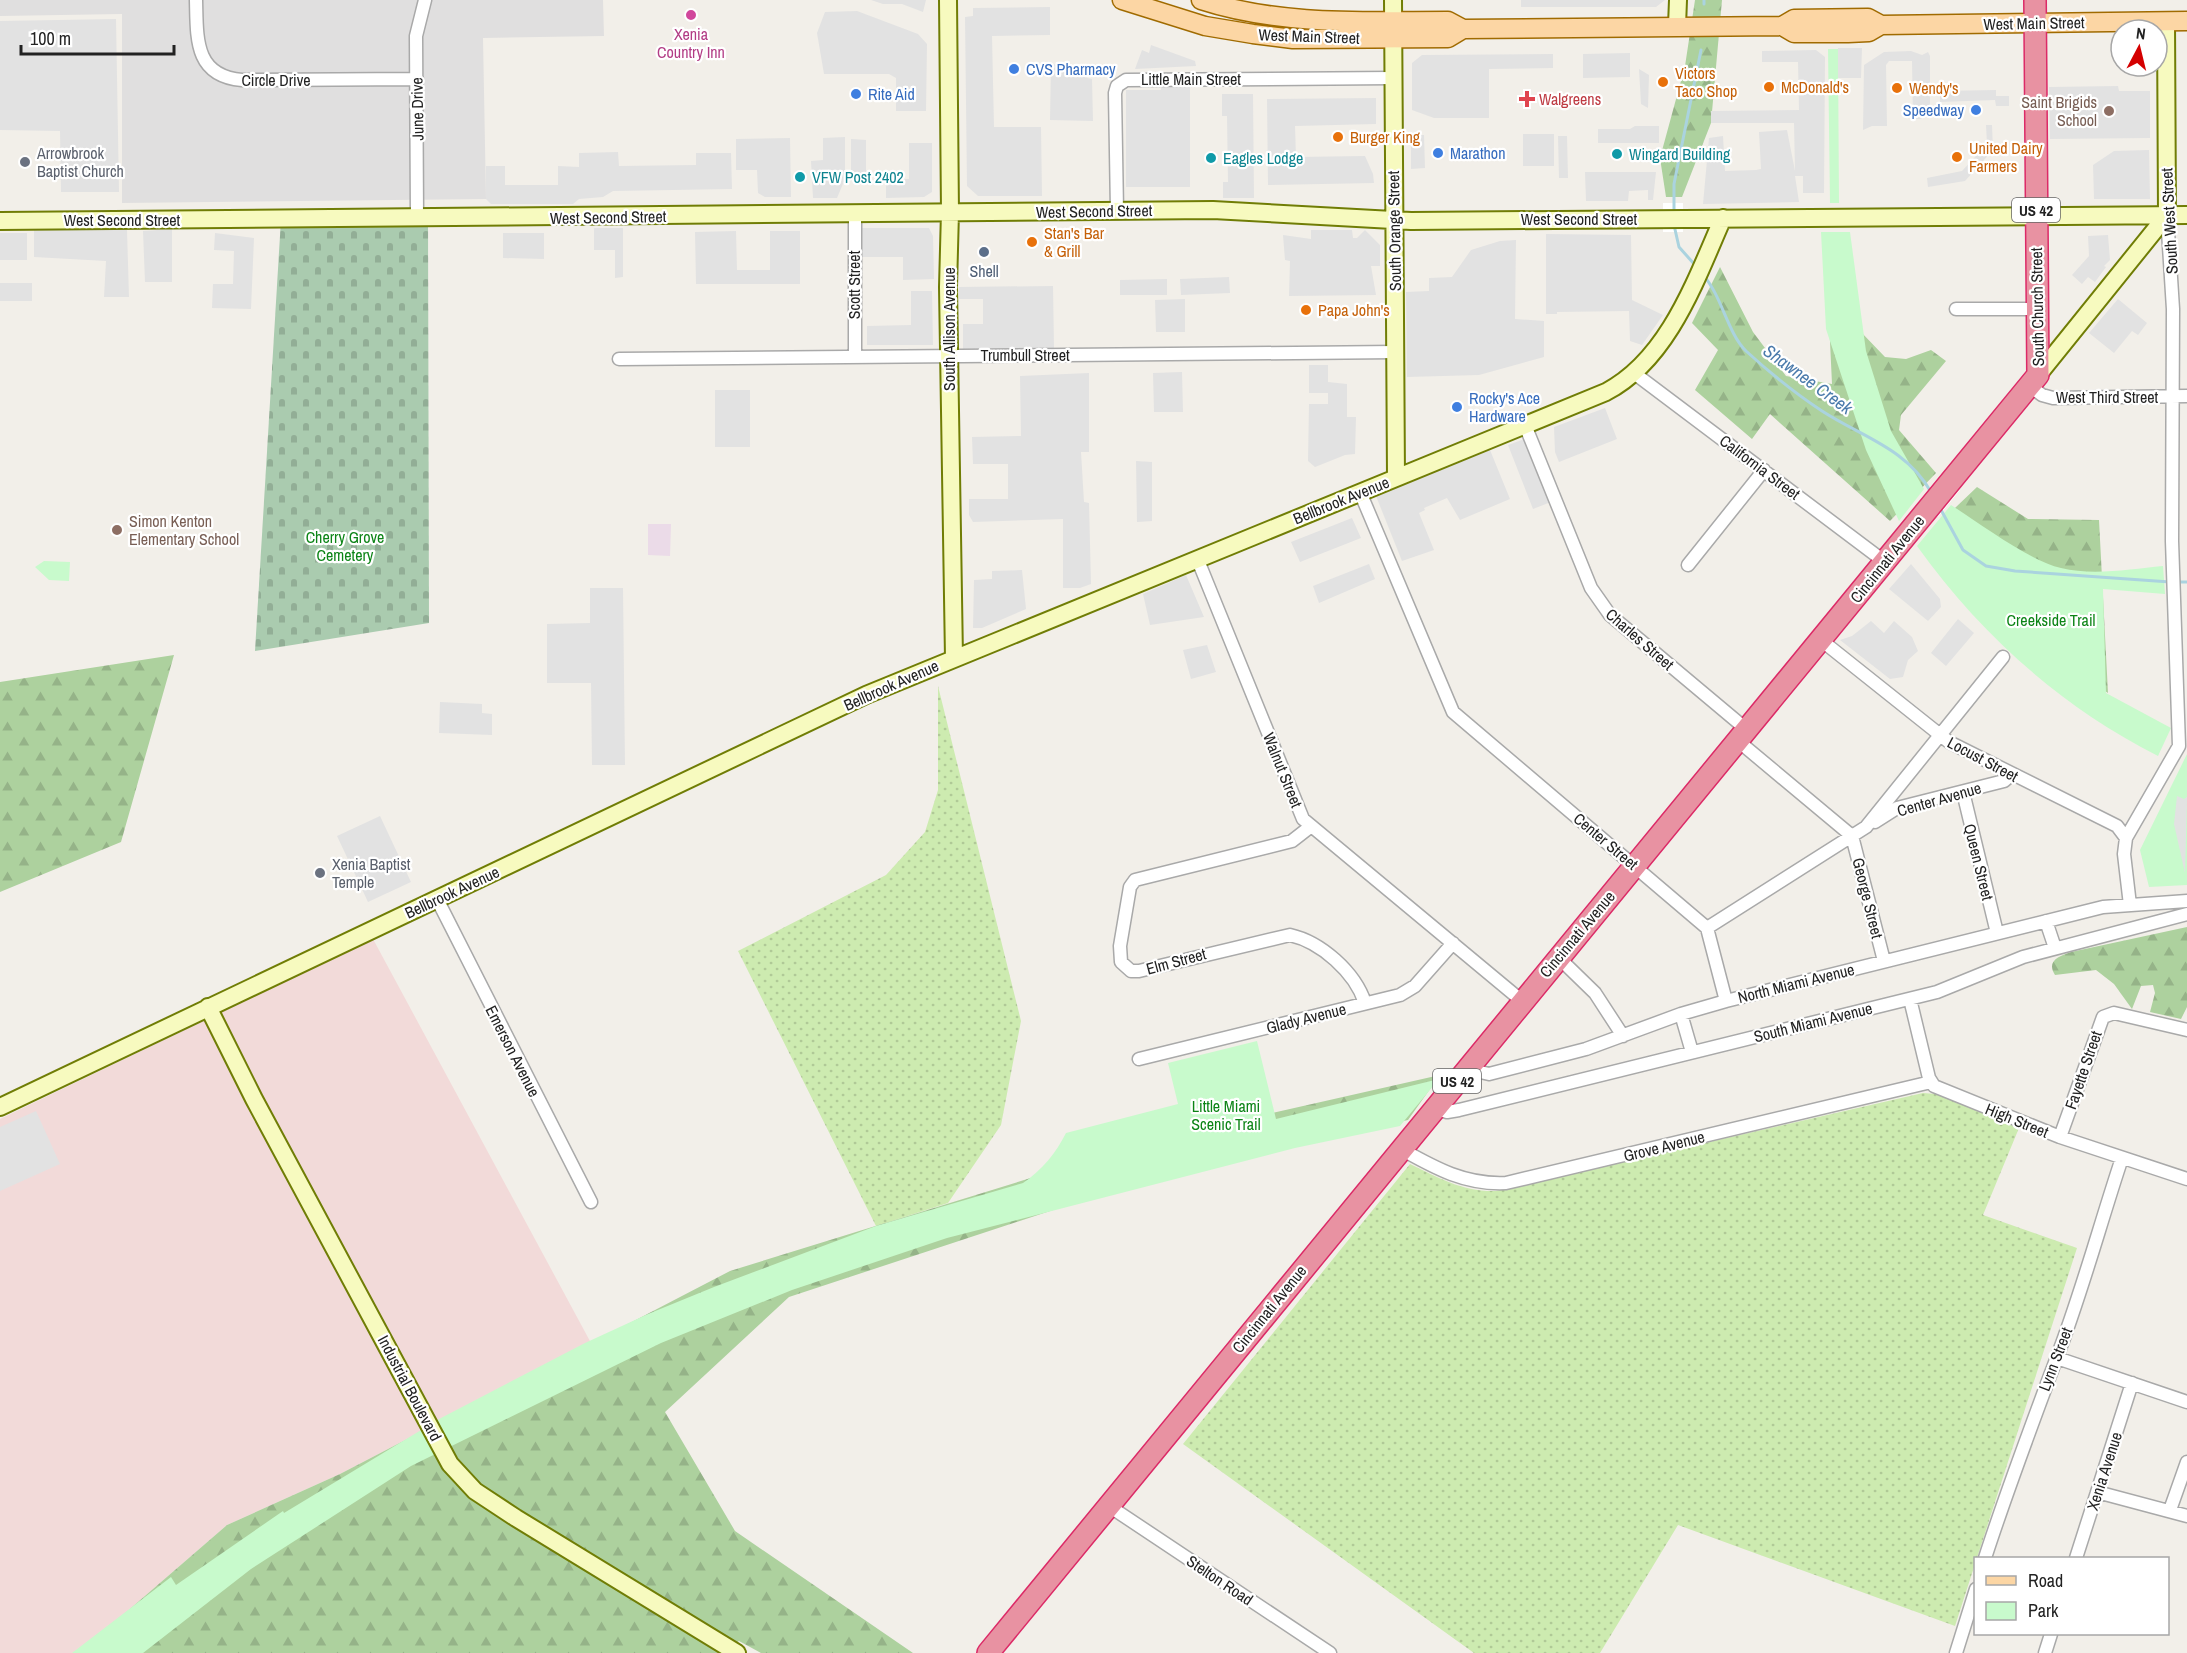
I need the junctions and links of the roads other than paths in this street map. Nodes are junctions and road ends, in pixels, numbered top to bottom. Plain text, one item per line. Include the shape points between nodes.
1 (196, 0) edge
2 (425, 0) edge
3 (948, 0) edge
4 (1122, 0) edge
5 (1201, 0) edge
6 (1393, 0) edge
7 (1678, 0) edge
8 (2035, 0) edge
9 (2169, 21) edge
10 (2187, 21) edge
11 (2109, 22) edge
12 (2036, 23) junction
13 (1677, 26) junction
14 (1393, 30) junction
15 (1393, 78) junction
16 (2166, 78) edge
17 (417, 79) junction
18 (1117, 211) junction
19 (950, 213) junction
20 (855, 214) junction
21 (2167, 215) junction
22 (2187, 215) edge
23 (2037, 216) junction
24 (417, 218) junction
25 (1724, 218) junction
26 (1393, 220) junction
27 (0, 221) edge
28 (1956, 309) dead end
29 (2037, 309) junction
30 (1396, 352) junction
31 (949, 356) junction
32 (855, 357) junction
33 (619, 359) dead end
34 (1634, 373) junction
35 (2034, 381) junction
36 (2187, 396) edge
37 (2173, 397) junction
38 (1526, 425) junction
39 (1764, 470) junction
40 (1396, 477) junction
41 (1360, 492) junction
42 (1197, 558) junction
43 (1885, 562) junction
44 (1688, 565) dead end
45 (1821, 639) junction
46 (2003, 657) dead end
47 (954, 658) junction
48 (1741, 734) junction
49 (1941, 736) junction
50 (2012, 774) junction
51 (1963, 792) junction
52 (1310, 826) junction
53 (1866, 827) junction
54 (1852, 836) junction
55 (2126, 838) junction
56 (1634, 866) junction
57 (437, 899) junction
58 (2187, 901) edge
59 (2130, 904) junction
60 (2187, 914) edge
61 (2046, 921) junction
62 (1707, 928) junction
63 (1997, 933) junction
64 (1453, 944) junction
65 (2055, 948) junction
66 (1558, 957) junction
67 (1884, 961) junction
68 (1910, 999) junction
69 (1522, 1001) junction
70 (1726, 1001) junction
71 (1365, 1003) junction
72 (208, 1007) junction
73 (1681, 1014) junction
74 (2187, 1030) edge
75 (1623, 1036) junction
76 (1692, 1052) junction
77 (1139, 1059) dead end
78 (1467, 1069) junction
79 (1931, 1082) junction
80 (0, 1107) edge
81 (1434, 1108) junction
82 (2060, 1137) junction
83 (1401, 1149) junction
84 (2122, 1158) junction
85 (2187, 1179) edge
86 (591, 1202) dead end
87 (2057, 1358) junction
88 (2132, 1383) junction
89 (2187, 1402) edge
90 (2187, 1462) edge
91 (2097, 1492) junction
92 (1109, 1506) junction
93 (2169, 1510) junction
94 (2187, 1516) edge
95 (1985, 1557) edge
96 (2076, 1557) edge
97 (1974, 1595) edge
98 (2051, 1635) edge
99 (737, 1653) edge
100 (988, 1653) edge
101 (1330, 1653) edge
102 (1956, 1653) edge
103 (2045, 1653) edge

1 - 17 street, Circle Drive via 200,54 208,66 226,78
2 - 17 street, June Drive via 416,36
3 - 19 street, South Allison Avenue
4 - 14 main road, West Main Street via 1206,26 1293,39
5 - 14 main road, West Main Street via 1237,11
6 - 14 street, South Orange Street
7 - 13 street
8 - 12 highway, South Church Street
9 - 10 main road, West Main Street
11 - 12 main road, West Main Street
12 - 13 main road, West Main Street via 1881,25 1868,18 1794,19 1782,26
12 - 23 highway, South Church Street / US 42
13 - 14 main road, West Main Street via 1462,29 1448,21
14 - 15 street, South Orange Street
15 - 18 street, Little Main Street via 1126,80 1114,93
15 - 26 street, South Orange Street
16 - 21 street, South West Street
17 - 24 street, June Drive
18 - 19 street, West Second Street
18 - 26 street, West Second Street via 1245,210
19 - 20 street, West Second Street
19 - 31 street, South Allison Avenue
20 - 24 street, West Second Street
20 - 32 street, Scott Street
21 - 22 street, West Second Street
21 - 23 street, West Second Street
21 - 35 street, Cincinnati Avenue
21 - 37 street, South West Street
23 - 25 street, West Second Street
23 - 29 highway, South Church Street / US 42
24 - 27 street, West Second Street
25 - 26 street, West Second Street
25 - 34 street, Bellbrook Avenue via 1672,325
26 - 30 street, South Orange Street
28 - 29 street
29 - 35 highway, South Church Street / US 42
30 - 31 street, Trumbull Street
30 - 40 street, South Orange Street
31 - 32 street, Trumbull Street
31 - 47 street, South Allison Avenue
32 - 33 street, Trumbull Street
34 - 38 street, Bellbrook Avenue via 1606,392
34 - 39 street, California Street
35 - 37 street, West Third Street via 2042,395 2054,398
35 - 43 highway, Cincinnati Avenue / US 42
36 - 37 street, West Third Street
37 - 55 street, South West Street via 2173,573 2179,746
38 - 40 street, Bellbrook Avenue
38 - 48 street, Charles Street via 1599,603
39 - 43 street, California Street
39 - 44 street
40 - 41 street, Bellbrook Avenue
41 - 42 street, Bellbrook Avenue
41 - 56 street, Center Street via 1453,712
42 - 47 street, Bellbrook Avenue
42 - 52 street, Walnut Street via 1300,813
43 - 45 highway, Cincinnati Avenue / US 42
45 - 48 highway, Cincinnati Avenue / US 42
45 - 49 street, Locust Street
46 - 49 street
47 - 57 street, Bellbrook Avenue via 866,695
48 - 54 street, Charles Street
48 - 56 highway, Cincinnati Avenue / US 42
49 - 50 street, Locust Street
49 - 53 street
50 - 51 street, Center Avenue via 2004,781
50 - 55 street, Locust Street via 2117,826
51 - 53 street, Center Avenue via 1897,808
51 - 63 street, Queen Street
52 - 64 street, Walnut Street
52 - 71 street, Elm Street via 1292,841 1135,880 1130,887 1121,935 1121,962 1131,971 1138,971 1290,935 1309,941 1339,964 1358,986
53 - 54 street
54 - 62 street
54 - 67 street, George Street
55 - 59 street
56 - 62 street, Center Street
56 - 66 highway, Cincinnati Avenue / US 42
57 - 72 street, Bellbrook Avenue
57 - 86 street, Emerson Avenue
58 - 59 street, North Miami Avenue
59 - 61 street, North Miami Avenue
60 - 65 street, South Miami Avenue
61 - 63 street, North Miami Avenue
61 - 65 street
62 - 70 street
63 - 67 street, North Miami Avenue
64 - 69 street, Walnut Street
64 - 71 street, Glady Avenue via 1410,991
65 - 68 street, South Miami Avenue
66 - 69 highway, Cincinnati Avenue / US 42
66 - 75 street via 1590,987
67 - 70 street, North Miami Avenue
68 - 76 street, South Miami Avenue
68 - 79 street
69 - 78 highway, Cincinnati Avenue / US 42
70 - 73 street, North Miami Avenue
71 - 77 street, Glady Avenue
72 - 80 street, Bellbrook Avenue
72 - 99 street, Industrial Boulevard via 450,1464 475,1491
73 - 75 street, North Miami Avenue
73 - 76 street
74 - 82 street, Fayette Street via 2114,1013 2103,1017
75 - 78 street, North Miami Avenue via 1489,1074
76 - 81 street, South Miami Avenue via 1459,1110
78 - 81 highway, Cincinnati Avenue / US 42
79 - 82 street, High Street
79 - 83 street, Grove Avenue via 1506,1183 1458,1178
81 - 83 highway, Cincinnati Avenue / US 42
82 - 84 street, High Street
83 - 92 highway, Cincinnati Avenue / US 42
84 - 85 street, High Street
84 - 87 street, Lynn Street
87 - 88 street
87 - 95 street, Lynn Street
88 - 89 street
88 - 91 street, Xenia Avenue
90 - 93 street
91 - 93 street
91 - 96 street, Xenia Avenue
92 - 100 highway, Cincinnati Avenue / US 42
92 - 101 street, Stelton Road
93 - 94 street
97 - 102 street
98 - 103 street

